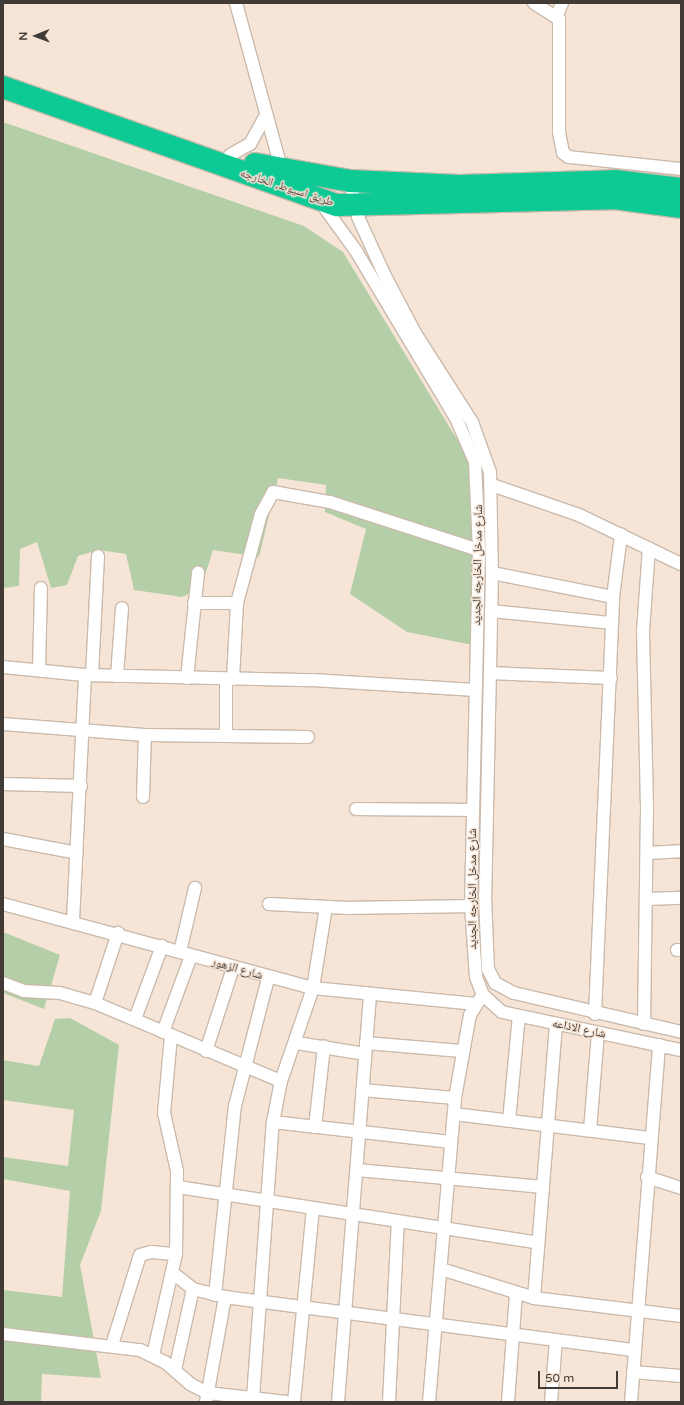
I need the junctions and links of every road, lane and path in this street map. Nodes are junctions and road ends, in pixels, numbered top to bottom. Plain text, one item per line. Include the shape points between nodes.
1 (236, 3) edge
2 (534, 3) edge
3 (562, 3) edge
4 (557, 15) junction
5 (3, 73) edge
6 (3, 87) edge
7 (266, 115) junction
8 (228, 162) junction
9 (681, 170) edge
10 (282, 171) junction
11 (317, 177) junction
12 (350, 181) junction
13 (681, 189) edge
14 (320, 201) junction
15 (353, 206) junction
16 (681, 207) edge
17 (384, 274) junction
18 (373, 281) junction
19 (492, 485) junction
20 (621, 535) junction
21 (649, 548) junction
22 (479, 550) junction
23 (98, 556) dead end
24 (681, 564) edge
25 (198, 573) dead end
26 (492, 573) junction
27 (41, 588) dead end
28 (613, 597) junction
29 (194, 603) junction
30 (237, 603) junction
31 (122, 608) dead end
32 (492, 611) junction
33 (612, 623) junction
34 (3, 667) edge
35 (39, 669) junction
36 (490, 673) junction
37 (88, 675) junction
38 (117, 676) junction
39 (187, 678) junction
40 (611, 678) junction
41 (229, 679) junction
42 (476, 690) junction
43 (3, 724) edge
44 (82, 730) junction
45 (146, 735) junction
46 (226, 735) junction
47 (308, 737) dead end
48 (3, 784) edge
49 (81, 786) junction
50 (143, 797) dead end
51 (356, 809) dead end
52 (473, 810) junction
53 (3, 839) edge
54 (681, 851) edge
55 (77, 853) junction
56 (647, 853) junction
57 (195, 888) dead end
58 (647, 898) junction
59 (681, 898) edge
60 (3, 904) edge
61 (270, 904) dead end
62 (471, 906) junction
63 (326, 907) junction
64 (74, 921) junction
65 (118, 933) junction
66 (162, 946) junction
67 (186, 954) junction
68 (233, 968) junction
69 (268, 978) junction
70 (3, 983) edge
71 (495, 983) junction
72 (313, 988) junction
73 (370, 994) junction
74 (479, 1000) junction
75 (95, 1003) junction
76 (595, 1014) junction
77 (519, 1016) junction
78 (135, 1019) junction
79 (556, 1024) junction
80 (644, 1024) junction
81 (681, 1032) edge
82 (598, 1033) junction
83 (167, 1034) junction
84 (296, 1043) junction
85 (659, 1045) junction
86 (324, 1047) junction
87 (365, 1049) junction
88 (681, 1050) edge
89 (206, 1051) junction
90 (462, 1051) junction
91 (244, 1067) junction
92 (282, 1081) junction
93 (362, 1090) junction
94 (455, 1098) junction
95 (454, 1114) junction
96 (509, 1121) junction
97 (273, 1122) junction
98 (548, 1126) junction
99 (315, 1127) junction
100 (590, 1130) junction
101 (359, 1132) junction
102 (650, 1138) junction
103 (451, 1142) junction
104 (357, 1170) junction
105 (647, 1177) junction
106 (448, 1179) junction
107 (178, 1187) junction
108 (543, 1187) junction
109 (681, 1188) edge
110 (224, 1194) junction
111 (267, 1201) junction
112 (314, 1208) junction
113 (353, 1214) junction
114 (398, 1221) junction
115 (444, 1228) junction
116 (538, 1243) junction
117 (176, 1254) junction
118 (441, 1270) junction
119 (174, 1274) junction
120 (193, 1289) junction
121 (516, 1293) junction
122 (220, 1296) junction
123 (534, 1298) junction
124 (260, 1301) junction
125 (304, 1307) junction
126 (638, 1310) junction
127 (345, 1312) junction
128 (681, 1316) edge
129 (393, 1319) junction
130 (436, 1324) junction
131 (3, 1334) edge
132 (513, 1334) junction
133 (556, 1340) junction
134 (112, 1345) junction
135 (635, 1350) junction
136 (154, 1355) junction
137 (176, 1370) junction
138 (634, 1372) junction
139 (681, 1376) edge
140 (207, 1397) edge
141 (254, 1398) junction
142 (286, 1402) edge
143 (294, 1402) edge
144 (338, 1402) edge
145 (389, 1402) edge
146 (429, 1402) edge
147 (508, 1402) edge
148 (550, 1402) edge
149 (632, 1402) edge

1 - 7 street
2 - 4 street
3 - 4 street
4 - 9 street via 559,132 563,153 570,157
5 - 8 highway, طريق اسيوط, الخارجه
6 - 8 highway, طريق اسيوط, الخارجه
7 - 8 street via 250,144
7 - 10 street
8 - 10 highway, طريق اسيوط, الخارجه
8 - 14 highway, طريق اسيوط, الخارجه
10 - 11 highway, طريق اسيوط, الخارجه
11 - 12 highway, طريق اسيوط, الخارجه
11 - 14 street, شارع مدخل الخارجه الجديد
12 - 13 highway, طريق اسيوط, الخارجه via 460,186 615,181
12 - 15 street, شارع مدخل الخارجه الجديد
14 - 15 highway, طريق اسيوط, الخارجه
14 - 18 street, شارع مدخل الخارجه الجديد
15 - 16 highway, طريق اسيوط, الخارجه via 614,198
15 - 17 street, شارع مدخل الخارجه الجديد
17 - 18 street
17 - 19 street, شارع مدخل الخارجه الجديد via 415,333 475,428 487,459
18 - 22 street, شارع مدخل الخارجه الجديد via 470,447 478,478
19 - 20 street via 532,496
19 - 26 street, شارع مدخل الخارجه الجديد
20 - 21 street
20 - 28 street
21 - 24 street
21 - 56 street via 643,631
22 - 30 street via 330,502 273,492 261,514
22 - 42 street, شارع مدخل الخارجه الجديد
23 - 37 street
25 - 29 street
26 - 28 street
26 - 32 street, شارع مدخل الخارجه الجديد
27 - 35 street
28 - 33 street
29 - 30 street
29 - 39 street
30 - 41 street
31 - 38 street
32 - 33 street
32 - 36 street, شارع مدخل الخارجه الجديد
33 - 40 street
34 - 35 street
35 - 37 street
36 - 40 street
36 - 71 street, شارع مدخل الخارجه الجديد via 485,902 488,969
37 - 38 street
37 - 44 street
38 - 39 street
39 - 41 street
40 - 76 street
41 - 42 street
41 - 46 street
42 - 52 street, شارع مدخل الخارجه الجديد
43 - 44 street
44 - 45 street
44 - 49 street
45 - 46 street
45 - 50 street
46 - 47 street
48 - 49 street
49 - 55 street
51 - 52 street
52 - 62 street, شارع مدخل الخارجه الجديد
53 - 55 street
54 - 56 street
55 - 64 street
56 - 58 street
57 - 67 street
58 - 59 street
58 - 80 street
60 - 64 street, شارع الزهور
61 - 63 street
62 - 63 street
62 - 74 street, شارع مدخل الخارجه الجديد
63 - 72 street
64 - 65 street, شارع الزهور
65 - 66 street, شارع الزهور
65 - 75 street
66 - 67 street, شارع الزهور
66 - 78 street
67 - 68 street, شارع الزهور
67 - 83 street
68 - 69 street, شارع الزهور
68 - 89 street
69 - 72 street, شارع الزهور
69 - 91 street
70 - 75 street via 24,991 60,993
71 - 74 street
71 - 76 street, شارع الاذاعه via 514,993
72 - 73 street, شارع الزهور
72 - 84 street
73 - 74 street, شارع الزهور
73 - 87 street
74 - 77 street, شارع الاذاعه via 502,1012
74 - 90 street
75 - 78 street
76 - 80 street, شارع الاذاعه
77 - 79 street, شارع الاذاعه
77 - 96 street
78 - 83 street
79 - 82 street, شارع الاذاعه
79 - 98 street
80 - 81 street, شارع الاذاعه
82 - 85 street, شارع الاذاعه
82 - 100 street
83 - 89 street
83 - 107 street via 164,1113
84 - 86 street
84 - 92 street
85 - 88 street, شارع الاذاعه
85 - 102 street
86 - 87 street
86 - 99 street
87 - 90 street
87 - 93 street
89 - 91 street
90 - 94 street
91 - 92 street
91 - 110 street via 235,1106
92 - 97 street
93 - 94 street
93 - 101 street
94 - 95 street
95 - 96 street
95 - 103 street
96 - 98 street
97 - 99 street
97 - 111 street
98 - 100 street
98 - 108 street
99 - 101 street
100 - 102 street
101 - 103 street
101 - 104 street
102 - 105 street
103 - 106 street
104 - 106 street
104 - 113 street
105 - 109 street
105 - 126 street
106 - 108 street
106 - 115 street
107 - 110 street
107 - 117 street
108 - 116 street
110 - 111 street
110 - 122 street
111 - 112 street
111 - 124 street
112 - 113 street
112 - 125 street
113 - 114 street
113 - 127 street
114 - 115 street
114 - 129 street
115 - 116 street
115 - 118 street
116 - 123 street
117 - 119 street
117 - 134 street via 151,1252 140,1255
118 - 121 street
118 - 130 street
119 - 120 street
119 - 136 street
120 - 122 street
120 - 137 street
121 - 123 street
121 - 132 street
122 - 124 street
122 - 140 street
123 - 126 street
124 - 125 street
124 - 141 street
125 - 127 street
125 - 143 street
126 - 128 street
126 - 135 street
127 - 129 street
127 - 144 street
129 - 130 street
129 - 145 street
130 - 132 street
130 - 146 street
131 - 134 street
132 - 133 street
132 - 147 street
133 - 135 street
133 - 148 street
134 - 136 street
135 - 138 street
136 - 137 street
137 - 140 street
138 - 139 street
138 - 149 street
140 - 141 street
141 - 142 street

